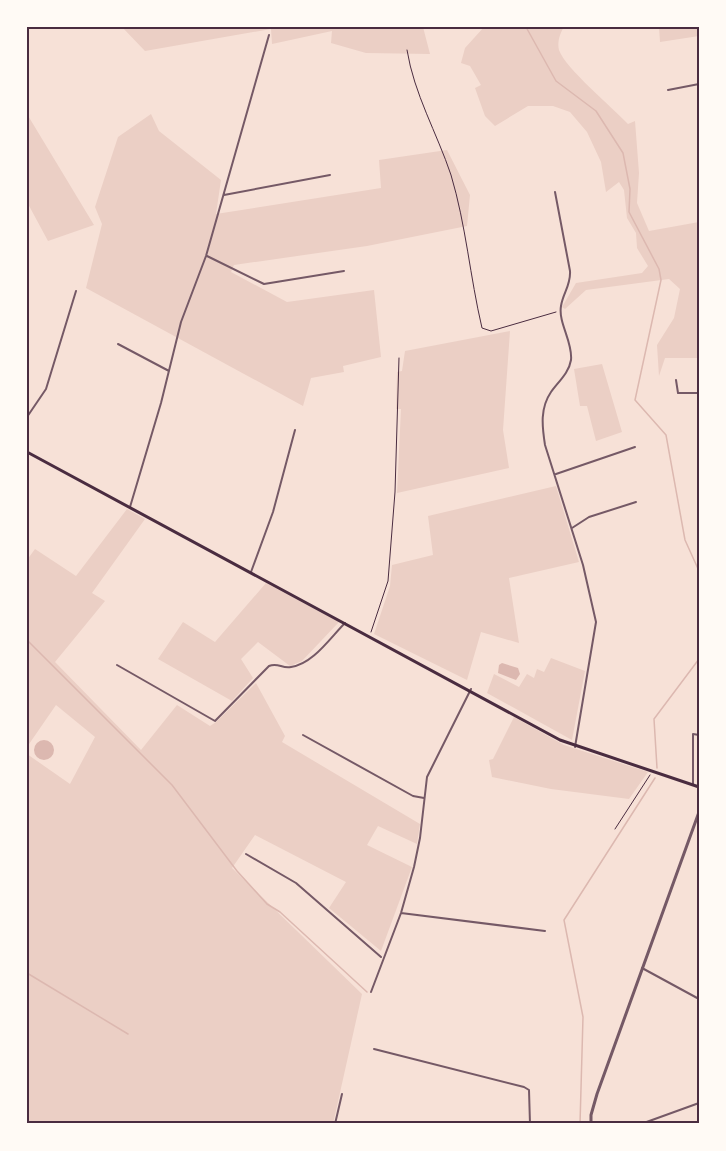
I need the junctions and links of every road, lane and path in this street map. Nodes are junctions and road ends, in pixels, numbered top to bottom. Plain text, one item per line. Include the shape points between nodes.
1 (269, 35) dead end
2 (406, 50) dead end
3 (699, 84) edge
4 (668, 90) dead end
5 (330, 175) dead end
6 (555, 192) dead end
7 (224, 195) junction
8 (206, 256) junction
9 (344, 271) dead end
10 (76, 291) dead end
11 (561, 310) junction
12 (118, 344) dead end
13 (399, 358) dead end
14 (169, 371) junction
15 (676, 380) dead end
16 (699, 393) edge
17 (27, 417) edge
18 (295, 430) dead end
19 (635, 447) dead end
20 (27, 452) edge
21 (556, 474) junction
22 (636, 502) dead end
23 (130, 507) junction
24 (572, 528) junction
25 (251, 572) junction
26 (345, 623) junction
27 (370, 636) junction
28 (117, 665) dead end
29 (471, 689) junction
30 (303, 735) dead end
31 (699, 735) edge
32 (575, 747) junction
33 (652, 771) junction
34 (693, 785) junction
35 (699, 788) edge
36 (424, 798) junction
37 (699, 812) edge
38 (615, 829) dead end
39 (246, 854) dead end
40 (400, 913) junction
41 (545, 932) dead end
42 (382, 958) junction
43 (642, 968) junction
44 (371, 992) dead end
45 (699, 999) edge
46 (374, 1049) dead end
47 (342, 1094) dead end
48 (699, 1103) edge
49 (335, 1124) edge
50 (530, 1124) edge
51 (591, 1124) edge
52 (641, 1124) edge

1 - 7 street
2 - 11 path via 410,72 450,174 485,330 491,332
3 - 4 street
5 - 7 street
6 - 11 street via 570,271
7 - 8 street
8 - 9 street via 264,284
8 - 14 street via 181,322
10 - 17 street via 46,388
11 - 21 street via 571,360 547,399 543,420 545,445
12 - 14 street
13 - 27 path via 388,581
14 - 23 street
15 - 16 street via 678,393
18 - 25 street via 273,512
19 - 21 street
20 - 23 main road
21 - 24 street
22 - 24 street via 589,517
23 - 25 main road
24 - 32 street via 596,622
25 - 26 main road
26 - 27 main road
26 - 28 street via 305,664 289,668 269,666 215,721
27 - 29 main road
29 - 32 main road
29 - 36 street via 427,777
30 - 36 street via 413,796
31 - 34 street via 693,734
32 - 33 main road
33 - 34 main road
33 - 38 path
34 - 35 main road
36 - 40 street via 420,838
37 - 43 street
39 - 42 street via 296,883
40 - 41 street
40 - 42 street
42 - 44 street
43 - 45 street
43 - 51 street via 592,1107
46 - 50 street via 529,1090
47 - 49 street
48 - 52 street

